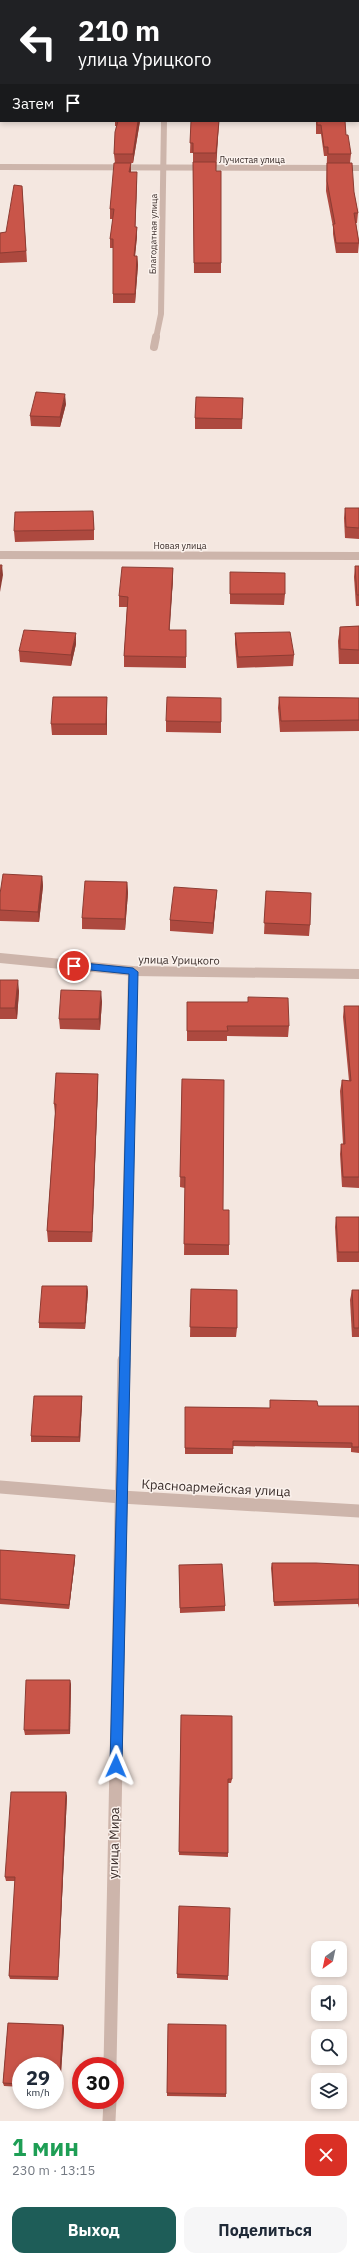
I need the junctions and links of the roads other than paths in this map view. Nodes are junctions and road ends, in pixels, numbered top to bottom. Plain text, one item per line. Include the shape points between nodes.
1 (164, 122) edge
2 (0, 167) edge
3 (164, 168) junction
4 (359, 168) edge
5 (154, 347) dead end
6 (0, 554) edge
7 (359, 556) edge
8 (0, 958) edge
9 (133, 972) junction
10 (359, 974) edge
11 (0, 1487) edge
12 (120, 1497) junction
13 (359, 1511) edge
14 (110, 2057) edge
15 (110, 2109) edge
16 (109, 2121) edge

1 - 3 street, Благодатная улица
2 - 3 street, Лучистая улица
3 - 4 street, Лучистая улица
3 - 5 street, Благодатная улица via 161,314
6 - 7 street, Новая улица
8 - 9 street, улица Урицкого
9 - 10 street, улица Урицкого
9 - 12 street, улица Мира
11 - 12 street, Красноармейская улица
12 - 13 street, Красноармейская улица
12 - 14 street, улица Мира
15 - 16 street

